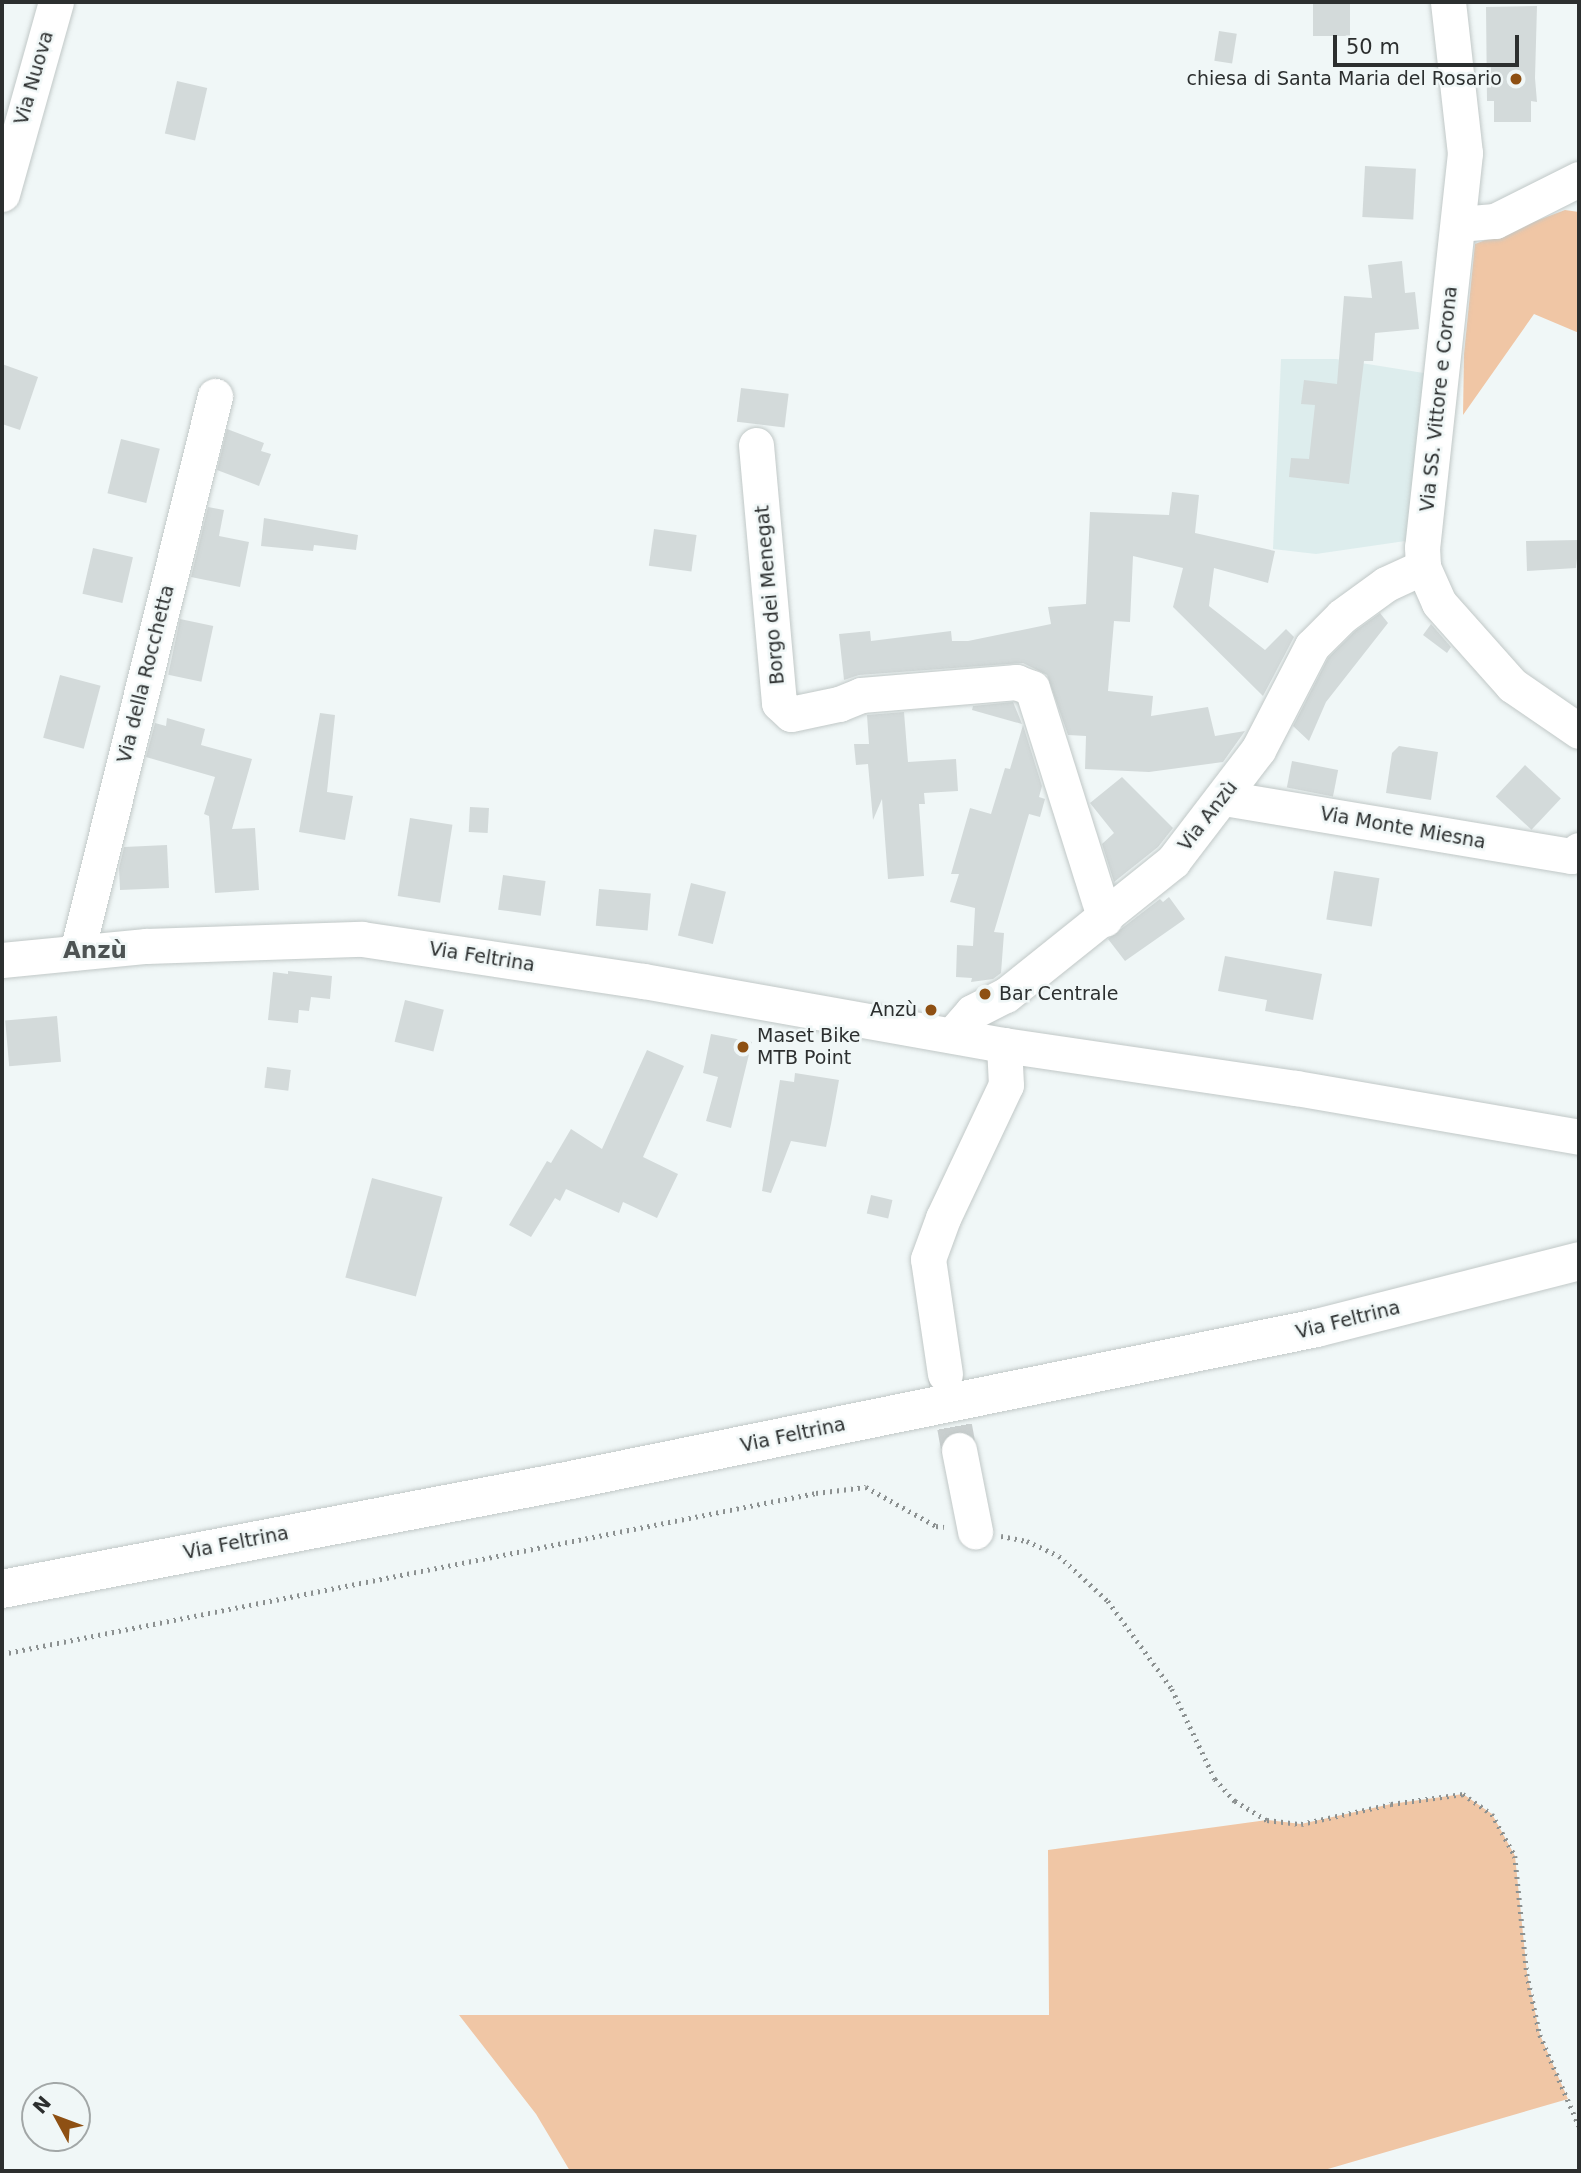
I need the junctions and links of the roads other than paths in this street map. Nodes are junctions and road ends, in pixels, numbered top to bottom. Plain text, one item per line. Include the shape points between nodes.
1 (56, 2) edge
2 (1448, 2) edge
3 (1579, 178) edge
4 (2, 194) edge
5 (1459, 224) junction
6 (215, 396) dead end
7 (756, 445) dead end
8 (1423, 567) junction
9 (1579, 731) edge
10 (1224, 797) junction
11 (1579, 850) edge
12 (1105, 919) junction
13 (77, 952) junction
14 (2, 960) edge
15 (953, 1034) junction
16 (1004, 1045) junction
17 (1579, 1137) edge
18 (1579, 1261) edge
19 (945, 1374) tunnel mouth
20 (959, 1450) tunnel mouth
21 (975, 1531) road end
22 (2, 1589) edge

1 - 4 street, Via Nuova
2 - 5 street, Via SS. Vittore e Corona via 1465,153
3 - 5 street via 1495,221
5 - 8 street, Via SS. Vittore e Corona
6 - 13 street, Via della Rocchetta
7 - 12 street, Borgo dei Menegat via 779,703 791,714 861,695 1016,682 1032,688
8 - 9 street, Via SS. Vittore e Corona via 1439,603 1512,685
8 - 10 street, Via Anzù via 1386,584 1312,646 1258,750
10 - 11 street, Via Monte Miesna via 1571,856
10 - 12 street, Via Anzù via 1173,861
12 - 15 street, Via Anzù via 1006,995 972,1012
13 - 14 street, Via Feltrina
13 - 15 street, Via Feltrina via 362,939
15 - 16 street, Via Feltrina
16 - 17 street, Via Feltrina via 1296,1088
16 - 19 street via 1006,1085 928,1259
18 - 22 main road, Via Feltrina via 1317,1328 571,1480
20 - 21 street

